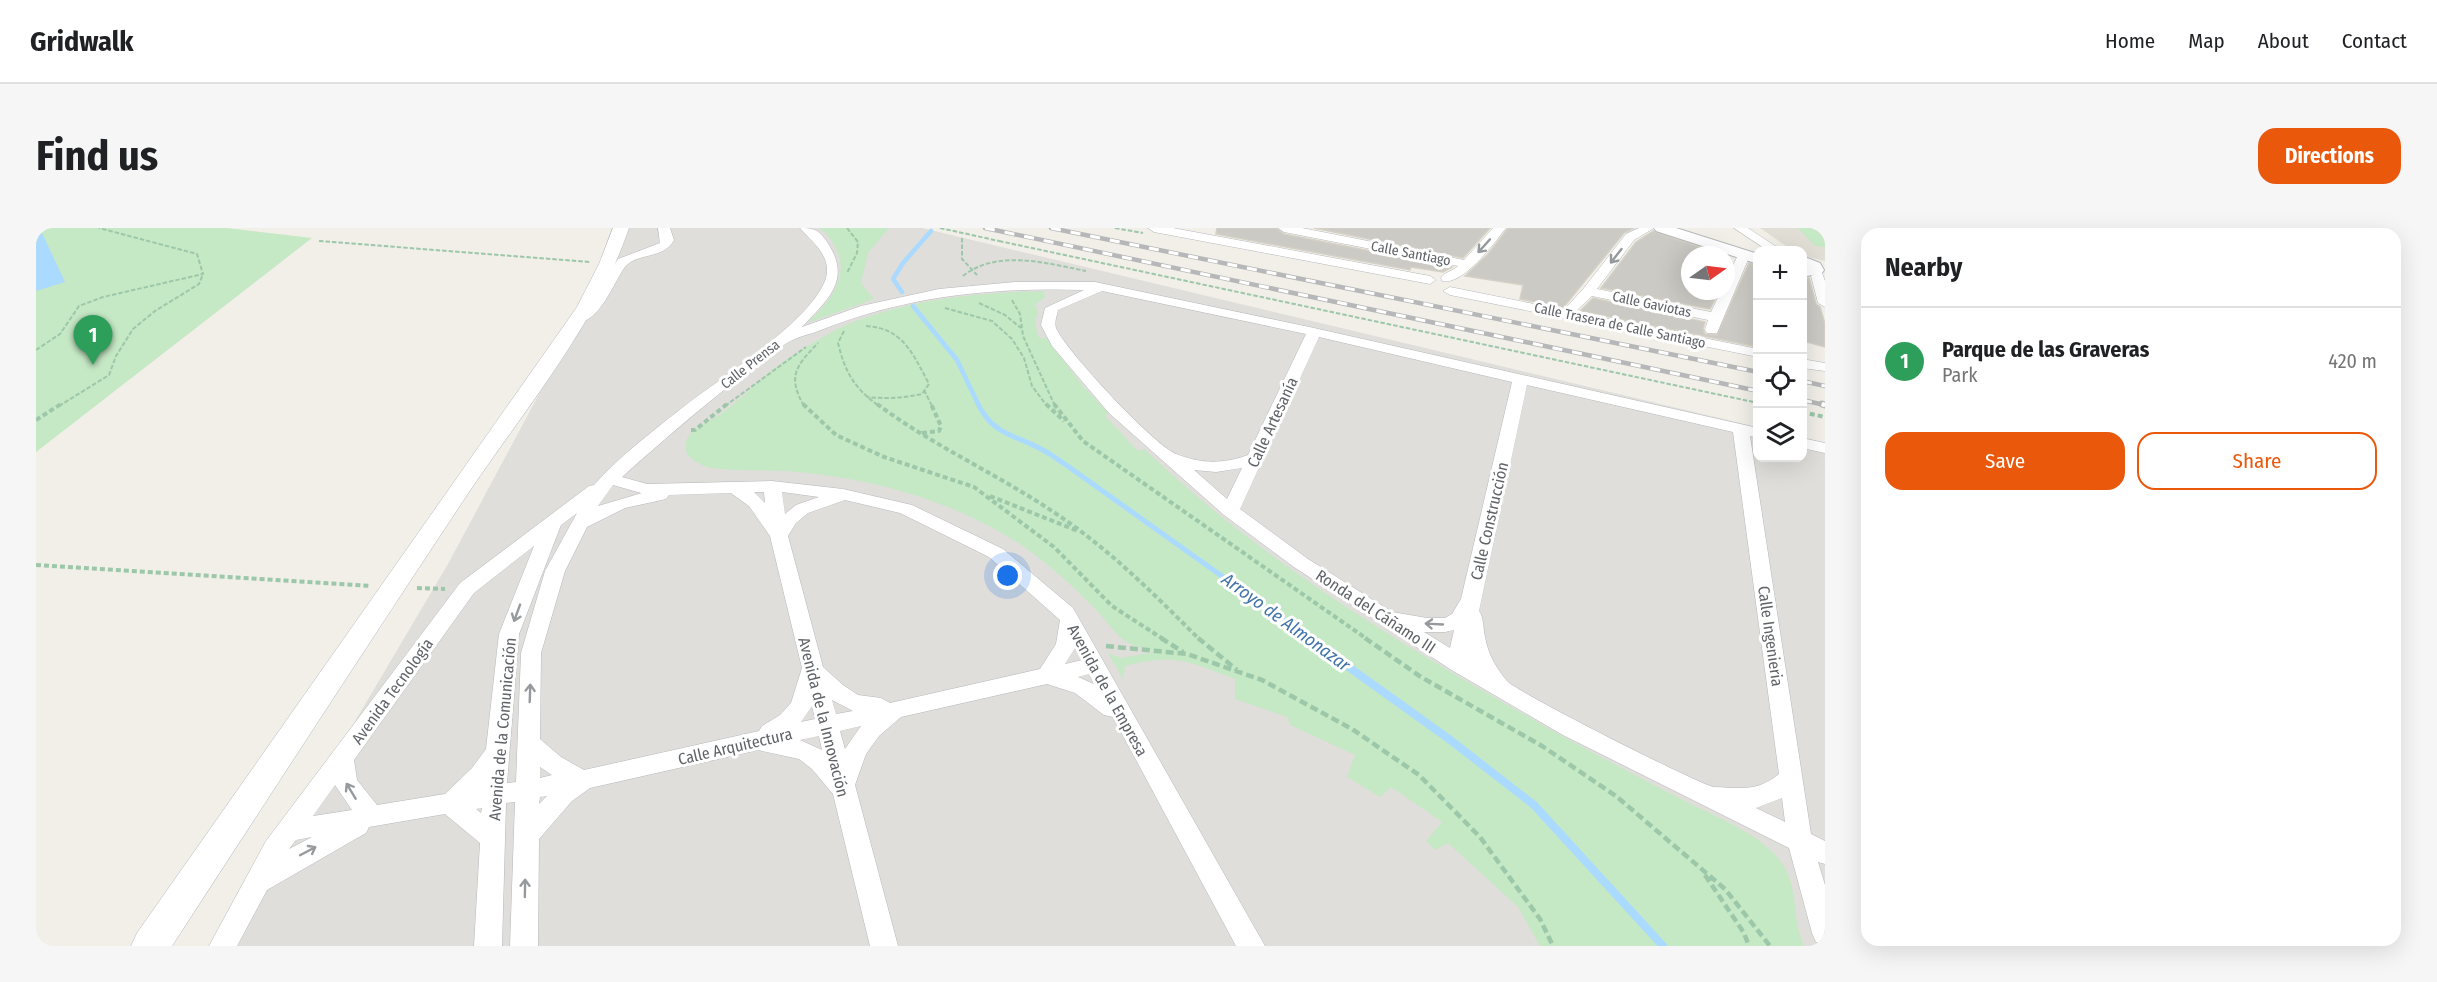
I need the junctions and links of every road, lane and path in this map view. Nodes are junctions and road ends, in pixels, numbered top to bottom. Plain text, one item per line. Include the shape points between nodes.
1 (99, 228) edge
2 (664, 228) edge
3 (806, 228) edge
4 (940, 228) edge
5 (1154, 228) edge
6 (1284, 228) edge
7 (1358, 228) edge
8 (1498, 228) edge
9 (1648, 228) edge
10 (1661, 228) edge
11 (1740, 228) edge
12 (962, 238) dead end
13 (319, 241) dead end
14 (1350, 241) junction
15 (615, 245) edge
16 (1747, 252) edge
17 (648, 253) junction
18 (1468, 264) junction
19 (1813, 270) edge
20 (971, 271) dead end
21 (203, 274) junction
22 (1449, 283) junction
23 (1044, 284) junction
24 (1101, 286) junction
25 (1589, 291) junction
26 (976, 301) dead end
27 (1062, 303) junction
28 (1825, 303) edge
29 (939, 304) dead end
30 (1570, 309) dead end
31 (1715, 317) junction
32 (578, 319) junction
33 (849, 322) dead end
34 (859, 326) dead end
35 (1022, 328) dead end
36 (1314, 332) junction
37 (847, 333) dead end
38 (841, 338) junction
39 (1710, 339) dead end
40 (780, 342) junction
41 (36, 350) edge
42 (1753, 352) edge
43 (1807, 364) edge
44 (1825, 367) edge
45 (1520, 380) junction
46 (924, 390) junction
47 (867, 397) junction
48 (1753, 402) edge
49 (1807, 413) edge
50 (1825, 417) edge
51 (36, 420) edge
52 (1071, 426) dead end
53 (666, 430) junction
54 (1749, 432) edge
55 (920, 433) junction
56 (1807, 444) edge
57 (1825, 448) edge
58 (640, 450) junction
59 (1161, 451) junction
60 (1255, 458) junction
61 (609, 479) junction
62 (772, 486) junction
63 (733, 487) junction
64 (681, 490) junction
65 (983, 493) junction
66 (854, 497) junction
67 (1230, 512) junction
68 (554, 519) junction
69 (579, 525) junction
70 (1084, 534) junction
71 (779, 536) junction
72 (36, 566) edge
73 (486, 573) junction
74 (453, 583) dead end
75 (527, 585) junction
76 (393, 587) junction
77 (1471, 600) junction
78 (1386, 619) junction
79 (1070, 620) junction
80 (1186, 654) junction
81 (1090, 656) junction
82 (1457, 663) junction
83 (812, 669) junction
84 (1241, 673) junction
85 (1047, 676) junction
86 (1508, 692) junction
87 (902, 708) junction
88 (1125, 721) junction
89 (826, 725) junction
90 (751, 742) junction
91 (528, 746) junction
92 (498, 752) junction
93 (342, 758) junction
94 (1791, 777) junction
95 (584, 780) junction
96 (842, 788) junction
97 (527, 790) junction
98 (1703, 794) junction
99 (495, 796) junction
100 (450, 804) junction
101 (372, 818) junction
102 (288, 831) junction
103 (526, 836) junction
104 (493, 840) junction
105 (1800, 842) junction
106 (1825, 854) edge
107 (1702, 869) dead end
108 (258, 882) junction
109 (1825, 931) edge
110 (150, 946) edge
111 (223, 946) edge
112 (488, 946) edge
113 (524, 946) edge
114 (884, 946) edge
115 (1251, 946) edge
116 (1553, 946) edge
117 (1749, 946) edge

1 - 21 path via 197,254
2 - 17 street via 667,244
3 - 40 street, Calle Prensa via 825,245 833,276 824,296
4 - 48 path, bridge
5 - 22 street, Calle Trasera de Calle Santiago
6 - 14 street, Calle Santiago
7 - 14 street
8 -> 18 street
9 -> 25 street via 1630,237
10 - 16 street
11 - 16 street
12 - 20 path via 959,250
13 - 15 path
14 - 18 street, Calle Santiago
15 - 17 street via 629,252
15 - 32 main road
16 - 31 street
17 - 32 street via 622,262 592,310
18 - 22 street
19 - 28 street
21 - 41 path via 79,306 60,334
21 - 51 path via 199,284 137,323 117,350 109,375
22 - 42 street, Calle Trasera de Calle Santiago via 1481,297
23 - 24 street
23 - 27 street via 1064,292
23 - 40 street via 936,291 867,307
24 - 27 street
24 - 36 street
25 - 30 street
25 - 31 street, Calle Gaviotas
26 - 35 path
27 - 59 street, Ronda del Cáñamo III via 1052,308 1048,325 1057,343 1115,410
29 - 52 path via 992,321 1012,339 1024,358 1032,386 1050,411
31 - 39 street
32 - 76 main road
33 - 38 path
34 - 46 path via 876,326 897,333 929,384
36 - 45 street
36 - 60 street, Calle Artesanía
37 - 38 path
38 - 47 path via 838,343 844,368
40 - 53 street, Calle Prensa
43 - 44 street
45 - 54 street
45 - 77 street, Calle Construcción
46 - 47 path via 893,400
46 - 55 path via 941,426 939,431
47 - 55 path
49 - 50 path
53 - 58 street, Calle Prensa
53 - 65 path via 695,430 798,351 825,337 798,364 794,382 803,405 836,435
54 - 94 street, Calle Ingenieria
55 - 70 path via 1051,510
56 - 57 street
58 - 61 street, Calle Prensa
58 - 64 street via 642,472
59 - 60 street via 1185,463 1210,468 1224,468
59 - 67 street, Ronda del Cáñamo III
60 - 67 street, Calle Artesanía
61 - 64 street, Avenida de la Empresa via 647,489
61 - 68 street, Avenida Tecnología
61 - 69 street, Avenida de la Comunicación
62 - 63 street, Avenida de la Empresa
62 - 66 street, Avenida de la Empresa
62 - 71 street, Avenida de la Innovación
63 - 64 street, Avenida de la Empresa
63 - 71 street via 752,496
64 - 69 street via 619,504 599,511
65 - 70 path
65 - 80 path via 1054,547 1112,606
66 - 71 street via 805,506 789,517
66 - 79 street, Avenida de la Empresa via 906,509 996,553
67 - 78 street, Ronda del Cáñamo III
68 - 73 street, Avenida Tecnología
68 - 75 street, Avenida de la Comunicación
91 -> 69 street, Avenida de la Comunicación via 531,653 555,571
70 - 84 path
71 - 83 street, Avenida de la Innovación
72 - 76 path
73 - 75 street via 511,569
73 - 93 street, Avenida Tecnología via 467,588
74 - 76 path via 446,589
75 -> 92 street, Avenida de la Comunicación via 509,634
76 - 110 main road
77 -> 78 street via 1458,619 1449,624
77 - 82 street, Calle Construcción
77 - 86 street via 1472,628 1480,654 1489,674
78 - 82 street, Ronda del Cáñamo III
79 - 81 street, Avenida de la Empresa
79 - 85 street via 1066,645
80 - 81 path via 1125,646
80 - 84 path
81 - 85 street, Calle Arquitectura
81 - 88 street, Avenida de la Empresa
82 - 86 street, Ronda del Cáñamo III
83 - 87 street via 842,698 865,707
83 - 89 street, Avenida de la Innovación
83 - 90 street via 805,702 791,721
84 - 116 path via 1262,680 1352,729 1419,775 1480,837 1540,919
85 - 87 street, Calle Arquitectura
85 - 88 street via 1076,682 1095,693
86 - 98 street, Ronda del Cáñamo III via 1571,729
87 - 89 street, Calle Arquitectura
87 - 96 street via 870,728 857,745
88 - 115 street, Avenida de la Empresa
89 - 90 street, Calle Arquitectura
89 - 96 street, Avenida de la Innovación
90 - 95 street, Calle Arquitectura
90 - 96 street via 793,746 816,755
91 - 95 street via 553,766
91 - 97 street, Avenida de la Comunicación
92 - 99 street, Avenida de la Comunicación
92 - 100 street
101 -> 93 street via 346,783
93 - 102 street, Avenida Tecnología
94 - 98 street via 1760,798
94 - 105 street, Calle Ingenieria
95 - 97 street, Calle Arquitectura
95 - 103 street via 564,794
96 - 114 street, Avenida de la Innovación
97 - 99 street, Calle Arquitectura
97 - 103 street, Avenida de la Comunicación
98 - 105 street, Ronda del Cáñamo III
99 - 100 street, Calle Arquitectura
99 - 104 street, Avenida de la Comunicación
100 - 101 street, Calle Arquitectura
100 - 104 street
101 - 102 street, Calle Arquitectura
108 -> 101 street
102 - 108 street, Avenida Tecnología
113 -> 103 street, Avenida de la Comunicación
104 - 112 street, Avenida de la Comunicación
105 - 106 street, Ronda del Cáñamo III
105 - 109 street, Calle Ingenieria
107 - 117 path
108 - 111 street, Avenida Tecnología

